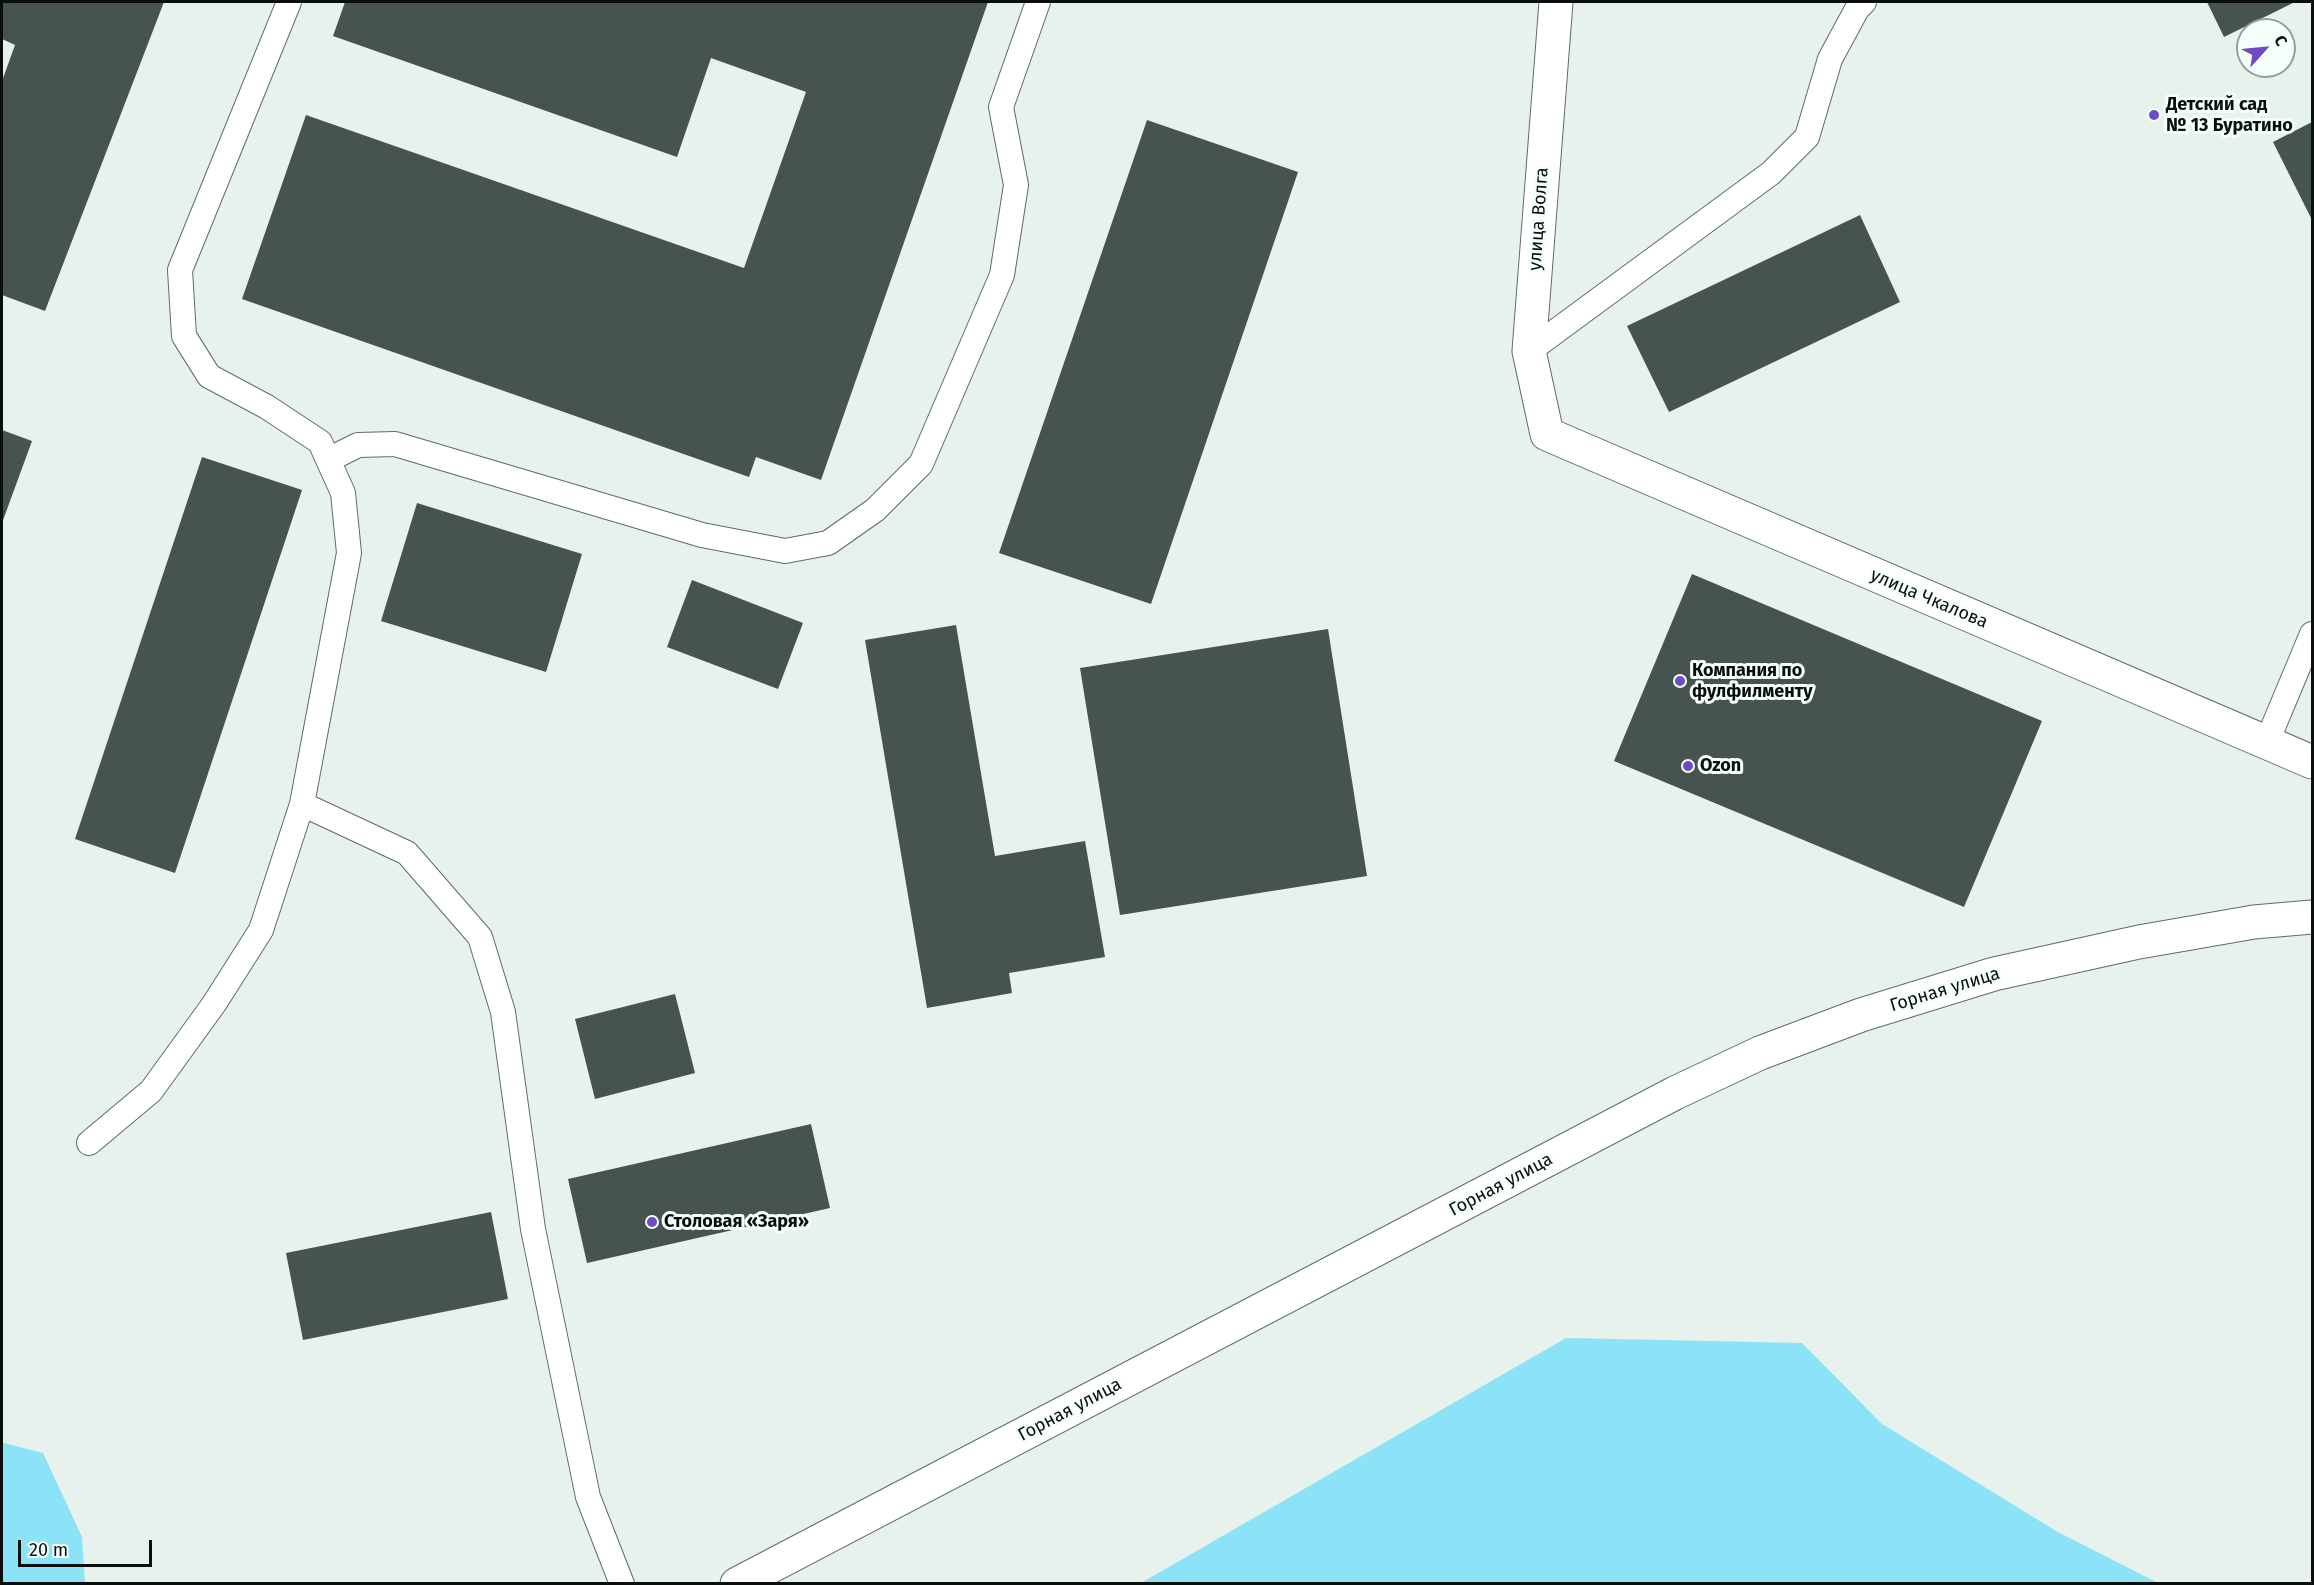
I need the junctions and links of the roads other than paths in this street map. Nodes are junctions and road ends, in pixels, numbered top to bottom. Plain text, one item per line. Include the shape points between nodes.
1 (290, 2) edge
2 (1038, 2) edge
3 (1556, 2) edge
4 (1864, 2) edge
5 (1529, 351) junction
6 (1547, 434) joint
7 (328, 460) junction
8 (2313, 634) edge
9 (2266, 744) junction
10 (2313, 762) edge
11 (302, 804) junction
12 (2313, 917) edge
13 (89, 1143) dead end
14 (622, 1584) edge
15 (737, 1584) edge

1 - 7 lane via 180,270 183,336 209,376 320,442
2 - 7 lane via 1001,107 1016,185 1002,275 921,464 874,510 828,543 785,550 702,535 395,444 358,445
3 - 5 main road, улица Волга
4 - 5 lane via 1830,59 1807,137 1771,173
5 - 6 main road, улица Волга
6 - 9 main road, улица Чкалова
7 - 11 lane via 343,493 349,553
8 - 9 lane
9 - 10 main road, улица Чкалова
11 - 13 lane via 261,930 151,1091
11 - 14 lane via 407,853 480,937 503,1012 533,1230 588,1497
12 - 15 main road, Горная улица via 2254,922 2139,942 1994,974 1861,1015 1760,1053 1654,1104

